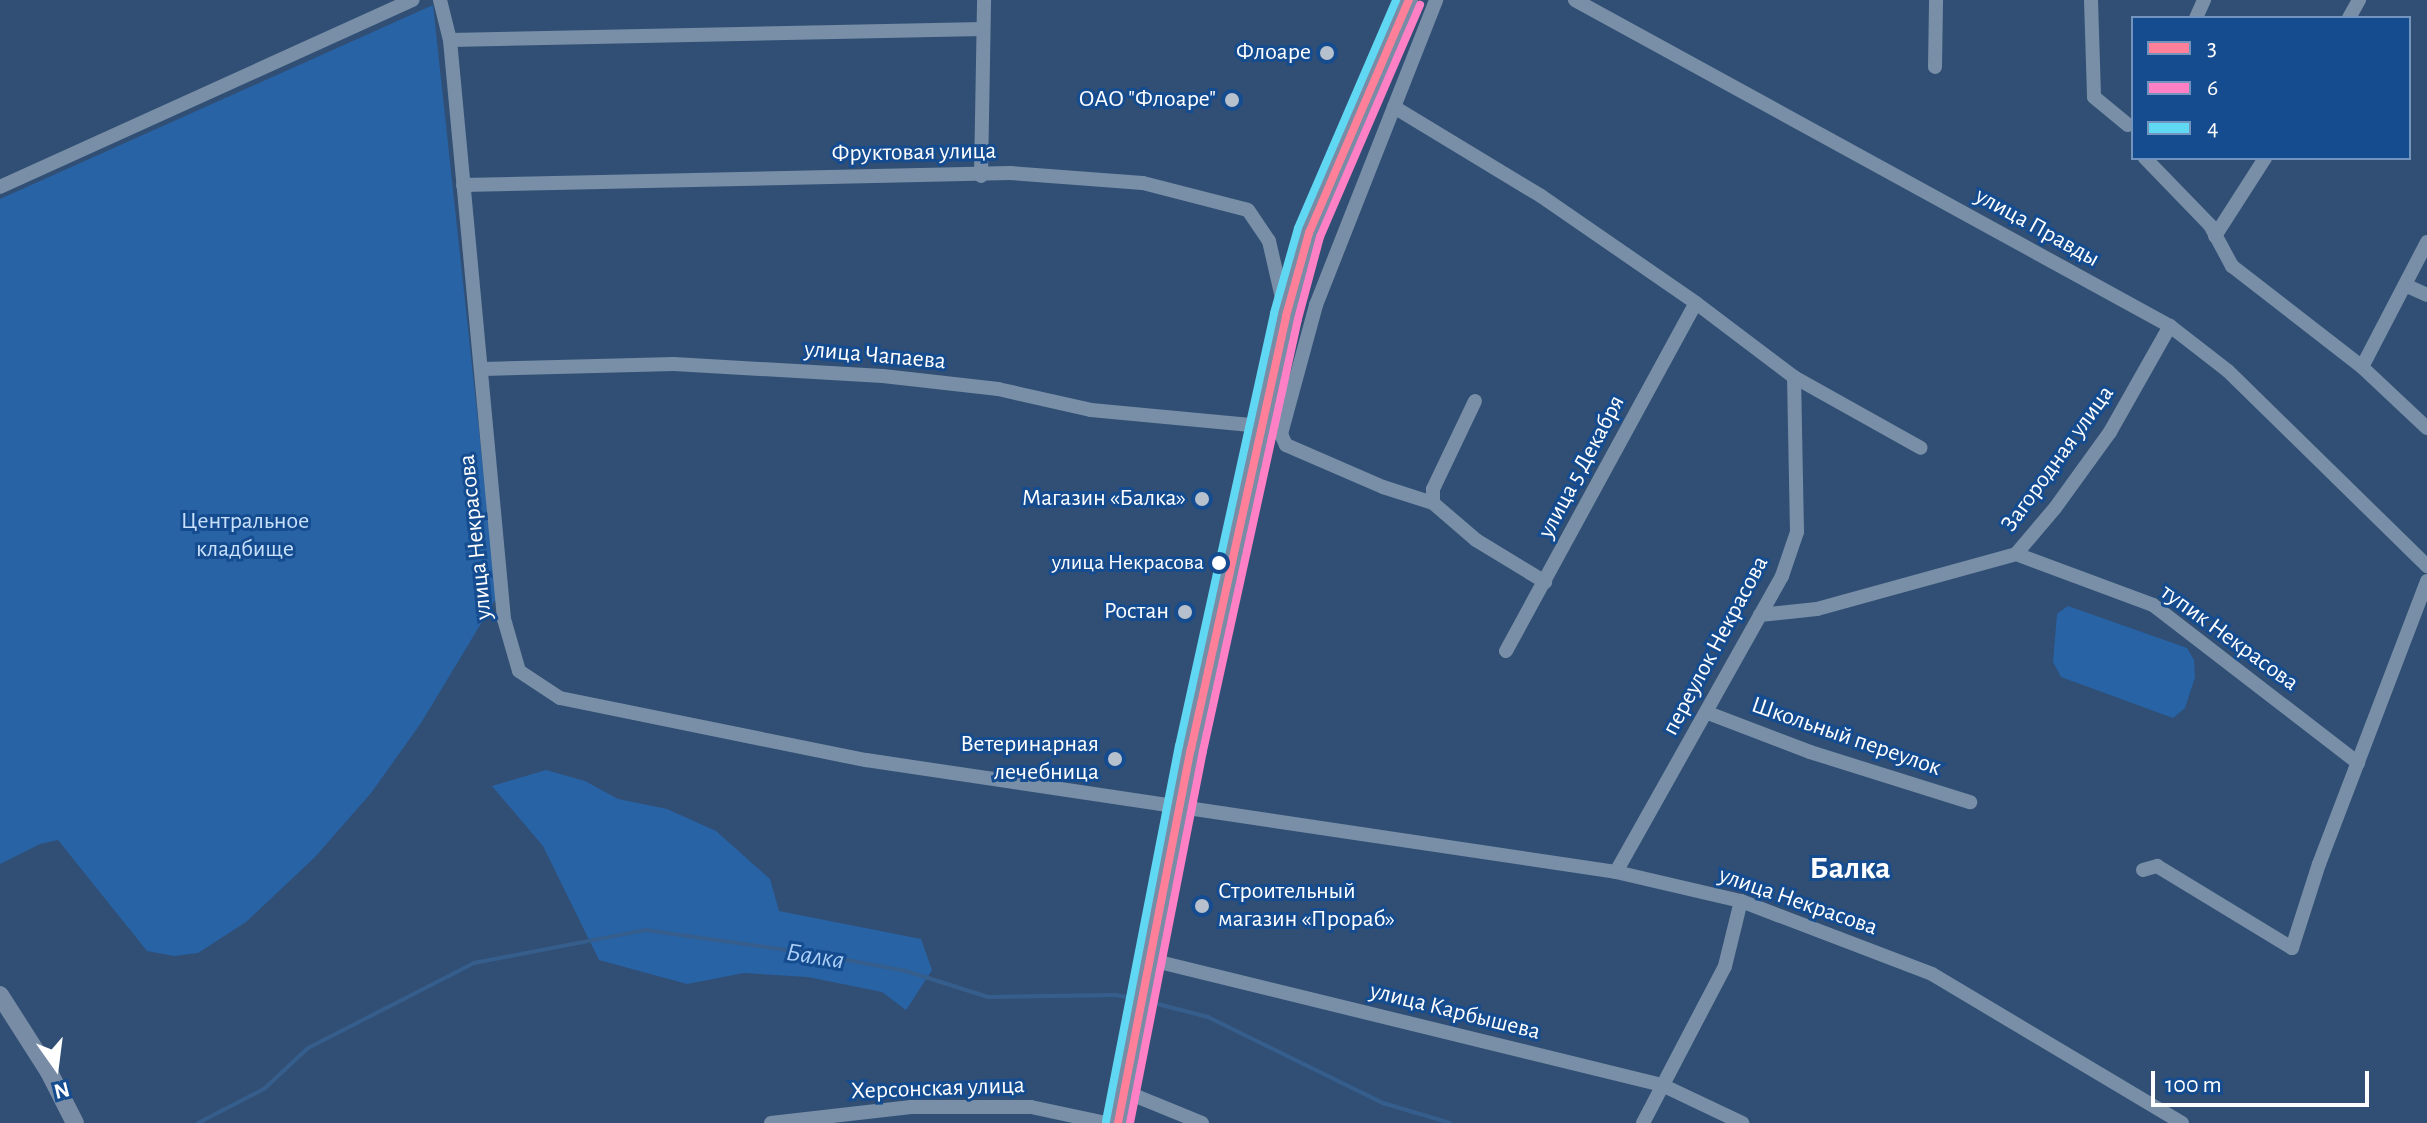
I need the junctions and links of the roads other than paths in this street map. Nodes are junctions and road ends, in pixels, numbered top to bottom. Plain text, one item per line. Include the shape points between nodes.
1 (413, 0) edge
2 (440, 0) edge
3 (984, 0) edge
4 (1409, 0) edge
5 (1436, 0) edge
6 (1575, 0) edge
7 (1936, 0) edge
8 (2091, 0) edge
9 (983, 29) junction
10 (450, 40) junction
11 (1935, 67) dead end
12 (1394, 107) junction
13 (2131, 128) edge
14 (2147, 160) edge
15 (2264, 160) edge
16 (981, 176) junction
17 (463, 185) junction
18 (0, 187) edge
19 (2215, 236) junction
20 (2427, 242) edge
21 (2405, 285) junction
22 (2427, 295) edge
23 (1696, 303) junction
24 (1286, 316) junction
25 (2170, 326) junction
26 (2362, 367) junction
27 (483, 369) junction
28 (1794, 377) junction
29 (1475, 401) dead end
30 (1261, 426) junction
31 (2427, 428) edge
32 (1281, 434) junction
33 (1921, 448) dead end
34 (1433, 503) junction
35 (2016, 554) junction
36 (2427, 566) edge
37 (2427, 581) edge
38 (1545, 582) junction
39 (1760, 615) junction
40 (1506, 651) dead end
41 (1708, 713) junction
42 (2358, 763) junction
43 (1970, 802) dead end
44 (1182, 806) junction
45 (2143, 870) dead end
46 (1616, 872) junction
47 (1741, 901) junction
48 (1151, 960) junction
49 (0, 995) edge
50 (1662, 1085) junction
51 (1126, 1092) junction
52 (75, 1123) edge
53 (771, 1123) edge
54 (1106, 1123) edge
55 (1118, 1123) edge
56 (1202, 1123) edge
57 (1643, 1123) edge
58 (1742, 1123) edge
59 (2182, 1123) edge

1 - 18 street
2 - 10 street, улица Некрасова
3 - 9 street
4 - 24 main road via 1309,233
5 - 12 street
6 - 25 street, улица Правды
7 - 11 street
8 - 13 street via 2094,97
9 - 10 street
9 - 16 street
10 - 17 street, улица Некрасова
12 - 23 street via 1541,196
12 - 32 street via 1316,305
14 - 19 street
15 - 19 street
16 - 17 street, Фруктовая улица
16 - 24 street, Фруктовая улица via 1010,173 1143,183 1248,210 1269,241
17 - 27 street, улица Некрасова
19 - 26 street via 2241,275
20 - 21 street
21 - 22 street
21 - 26 street
23 - 28 street
23 - 38 street, улица 5 Декабря
24 - 30 main road
25 - 35 street, Загородная улица via 2110,432
25 - 36 street, улица Правды via 2228,371
26 - 31 street
27 - 30 street, улица Чапаева via 674,364 883,376 998,389 1091,410
27 - 44 street, улица Некрасова via 504,619 519,671 560,698 866,760
28 - 33 street
28 - 39 street, переулок Некрасова via 1797,532 1782,576
29 - 34 street via 1433,489
30 - 32 street, улица Чапаева
30 - 44 main road
32 - 34 street, улица Чапаева via 1286,445
34 - 38 street via 1476,540
35 - 39 street, Загородная улица via 1832,606
35 - 42 street, тупик Некрасова via 2153,605
37 - 42 street
38 - 40 street, улица 5 Декабря
39 - 41 street, переулок Некрасова
41 - 43 street, Школьный переулок via 1810,752
41 - 46 street, переулок Некрасова
42 - 45 street via 2292,948 2157,866
44 - 46 street, улица Некрасова
44 - 48 main road
46 - 47 street, улица Некрасова
47 - 50 street via 1725,966
47 - 59 street, улица Некрасова via 1932,974
48 - 50 street, улица Карбышева
48 - 51 main road
49 - 52 main road
50 - 57 street
50 - 58 street, улица Карбышева
51 - 55 main road
51 - 56 street
53 - 54 street, Херсонская улица via 911,1107 1031,1107

